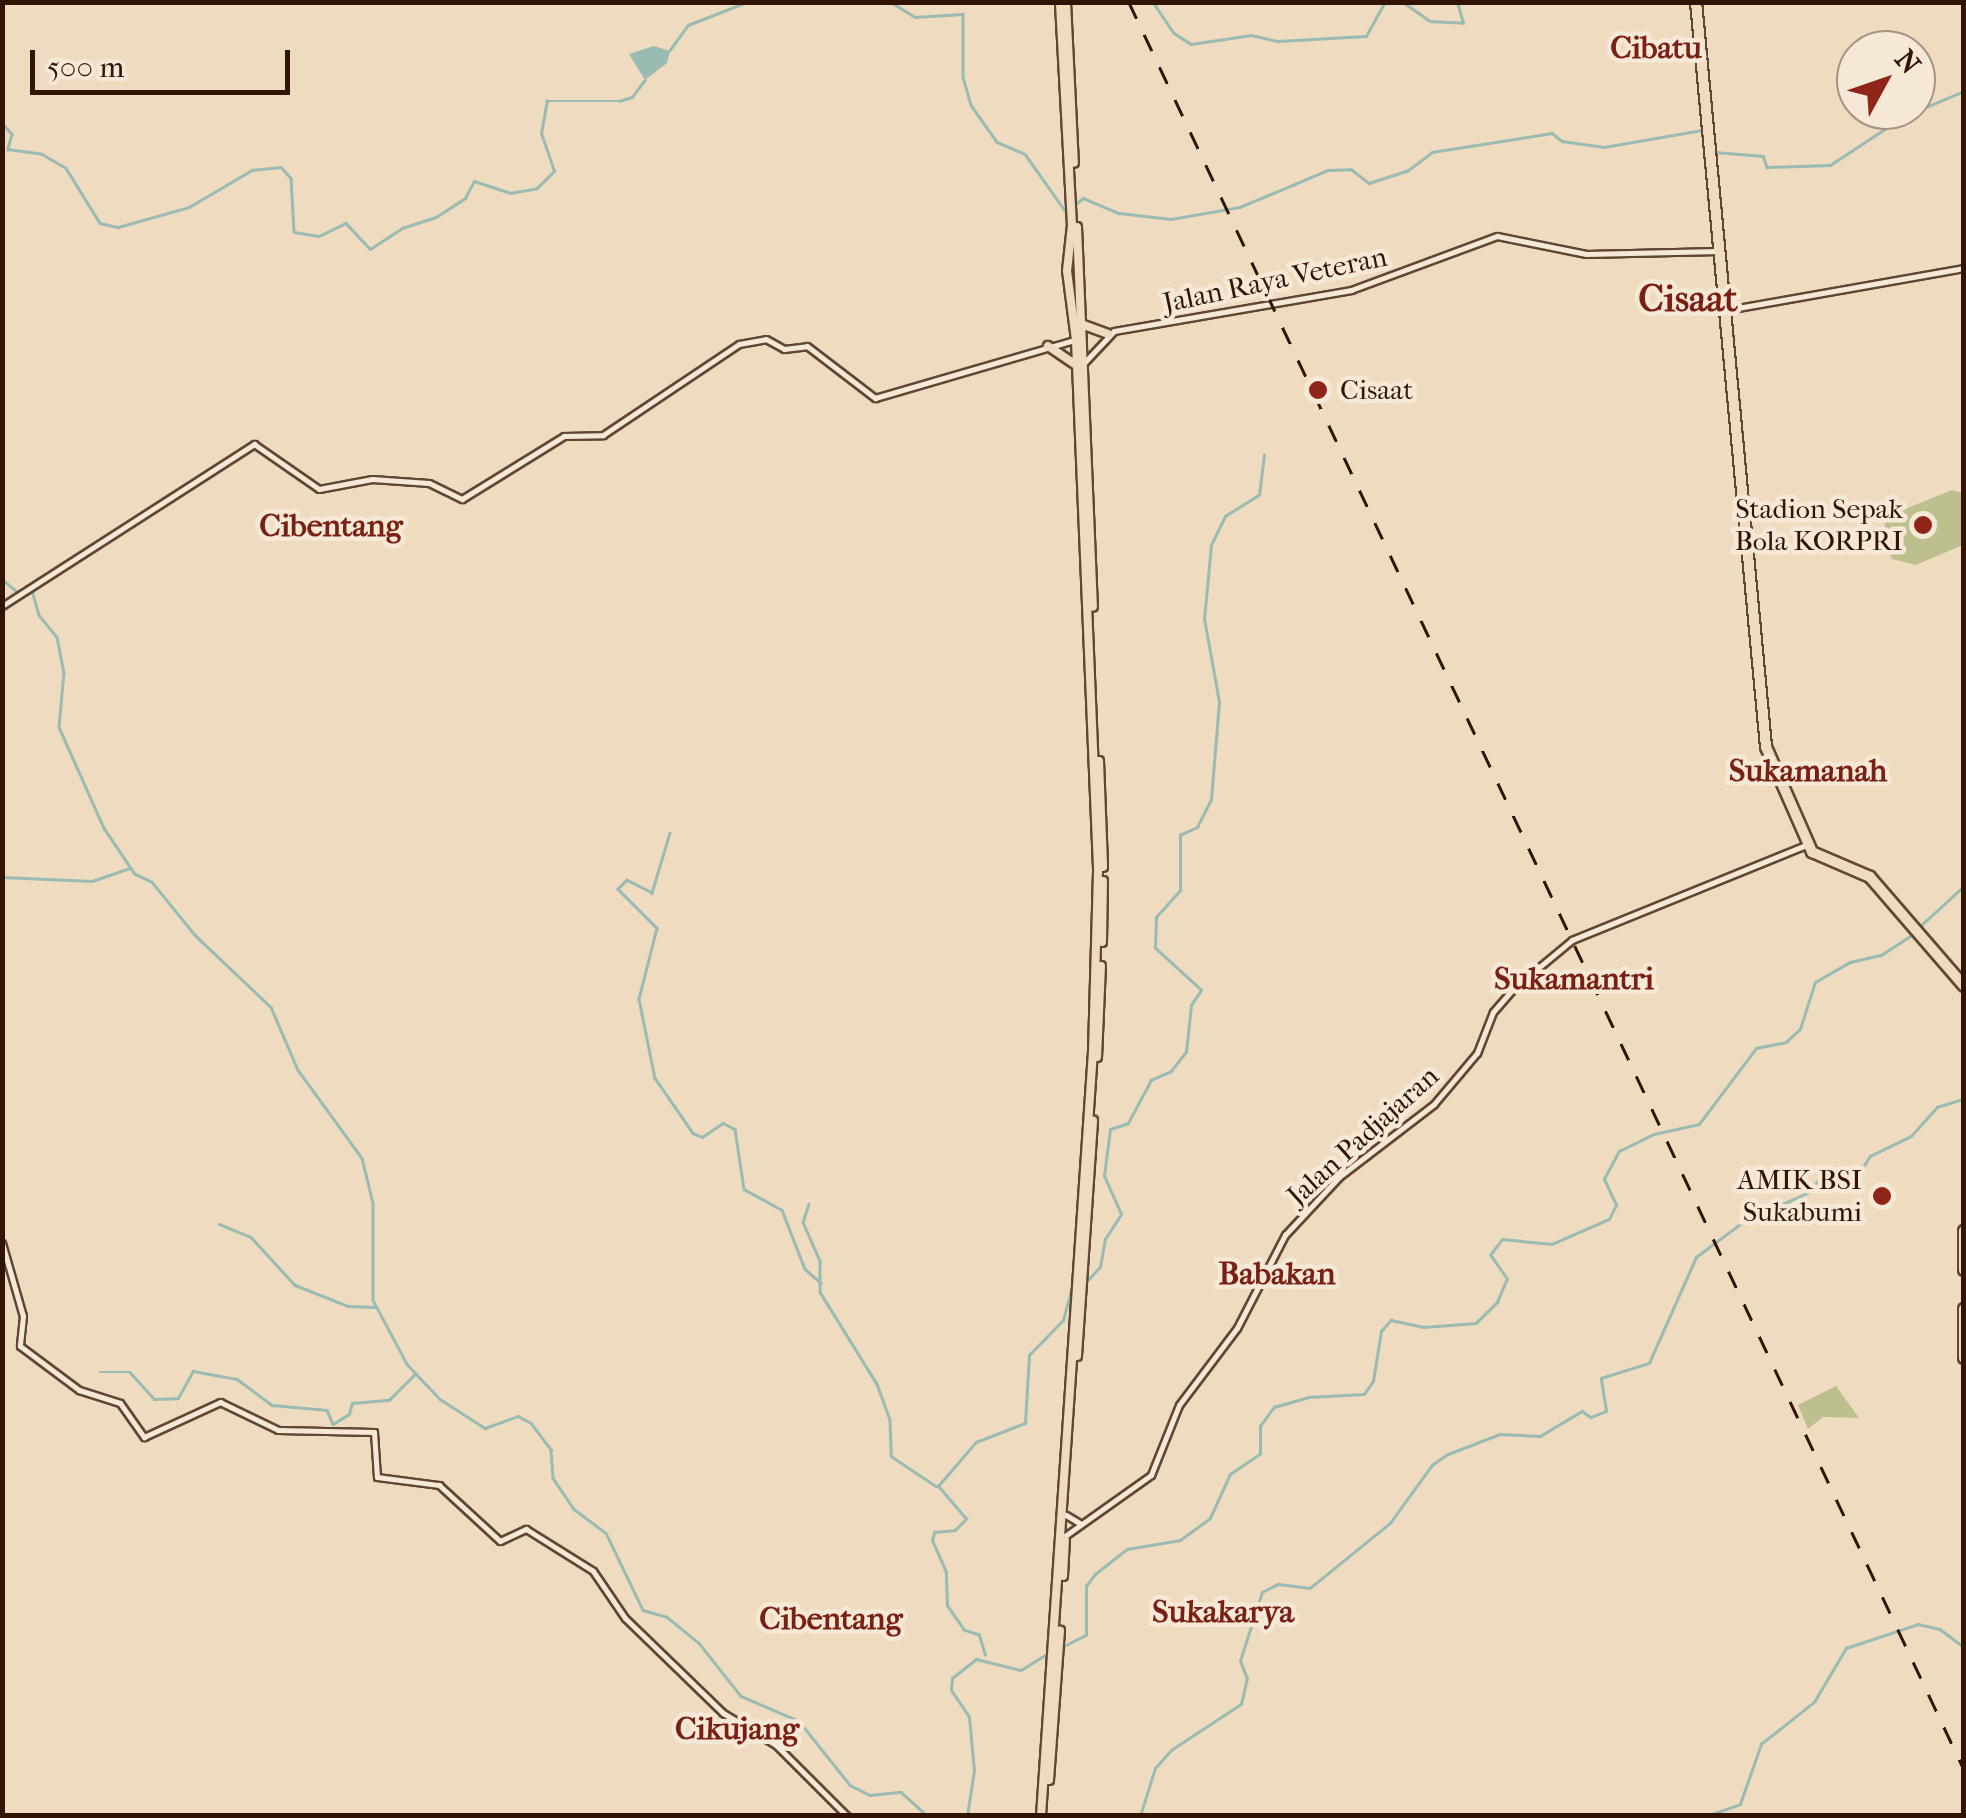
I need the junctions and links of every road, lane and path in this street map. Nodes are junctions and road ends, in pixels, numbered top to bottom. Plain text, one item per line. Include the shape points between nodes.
1 (1063, 2) edge
2 (1696, 2) edge
3 (1071, 165) junction
4 (1719, 251) junction
5 (1964, 268) edge
6 (1726, 310) junction
7 (1082, 324) junction
8 (1108, 334) junction
9 (1076, 340) junction
10 (1048, 346) junction
11 (1081, 365) junction
12 (2, 606) edge
13 (1809, 848) junction
14 (1964, 986) edge
15 (1964, 1231) edge
16 (2, 1243) edge
17 (1964, 1270) edge
18 (1964, 1309) edge
19 (1964, 1358) edge
20 (1066, 1474) junction
21 (1066, 1515) junction
22 (1081, 1524) junction
23 (1065, 1536) junction
24 (1057, 1634) junction
25 (847, 1816) edge
26 (1044, 1816) edge

1 - 3 main road
2 - 4 highway
3 - 7 main road
3 - 9 main road via 1067,272
4 - 6 highway
4 - 8 street, Jalan Raya Veteran via 1586,254 1497,236 1352,290
5 - 6 street
6 - 13 highway via 1766,746
7 - 8 main road
7 - 11 main road
8 - 11 street
9 - 10 street
9 - 11 main road
10 - 11 main road
10 - 12 street via 869,397 807,346 784,349 766,338 739,344 603,436 564,436 462,499 429,484 368,478 319,489 254,444
11 - 20 main road via 1102,906
13 - 14 highway via 1867,874
13 - 22 street, Jalan Padjajaran via 1572,940 1514,988 1493,1012 1478,1054 1444,1092 1336,1180 1284,1235 1236,1328 1178,1405 1150,1475
15 - 17 highway
16 - 25 street via 23,1316 20,1346 79,1390 120,1403 144,1437 220,1402 234,1414 282,1430 374,1432 377,1477 436,1484 500,1541 526,1529 593,1571 625,1618 723,1714 776,1745
18 - 19 highway
20 - 21 main road
20 - 24 main road
21 - 22 street
21 - 23 main road
22 - 23 street, Jalan Padjajaran
23 - 24 main road
24 - 26 main road

